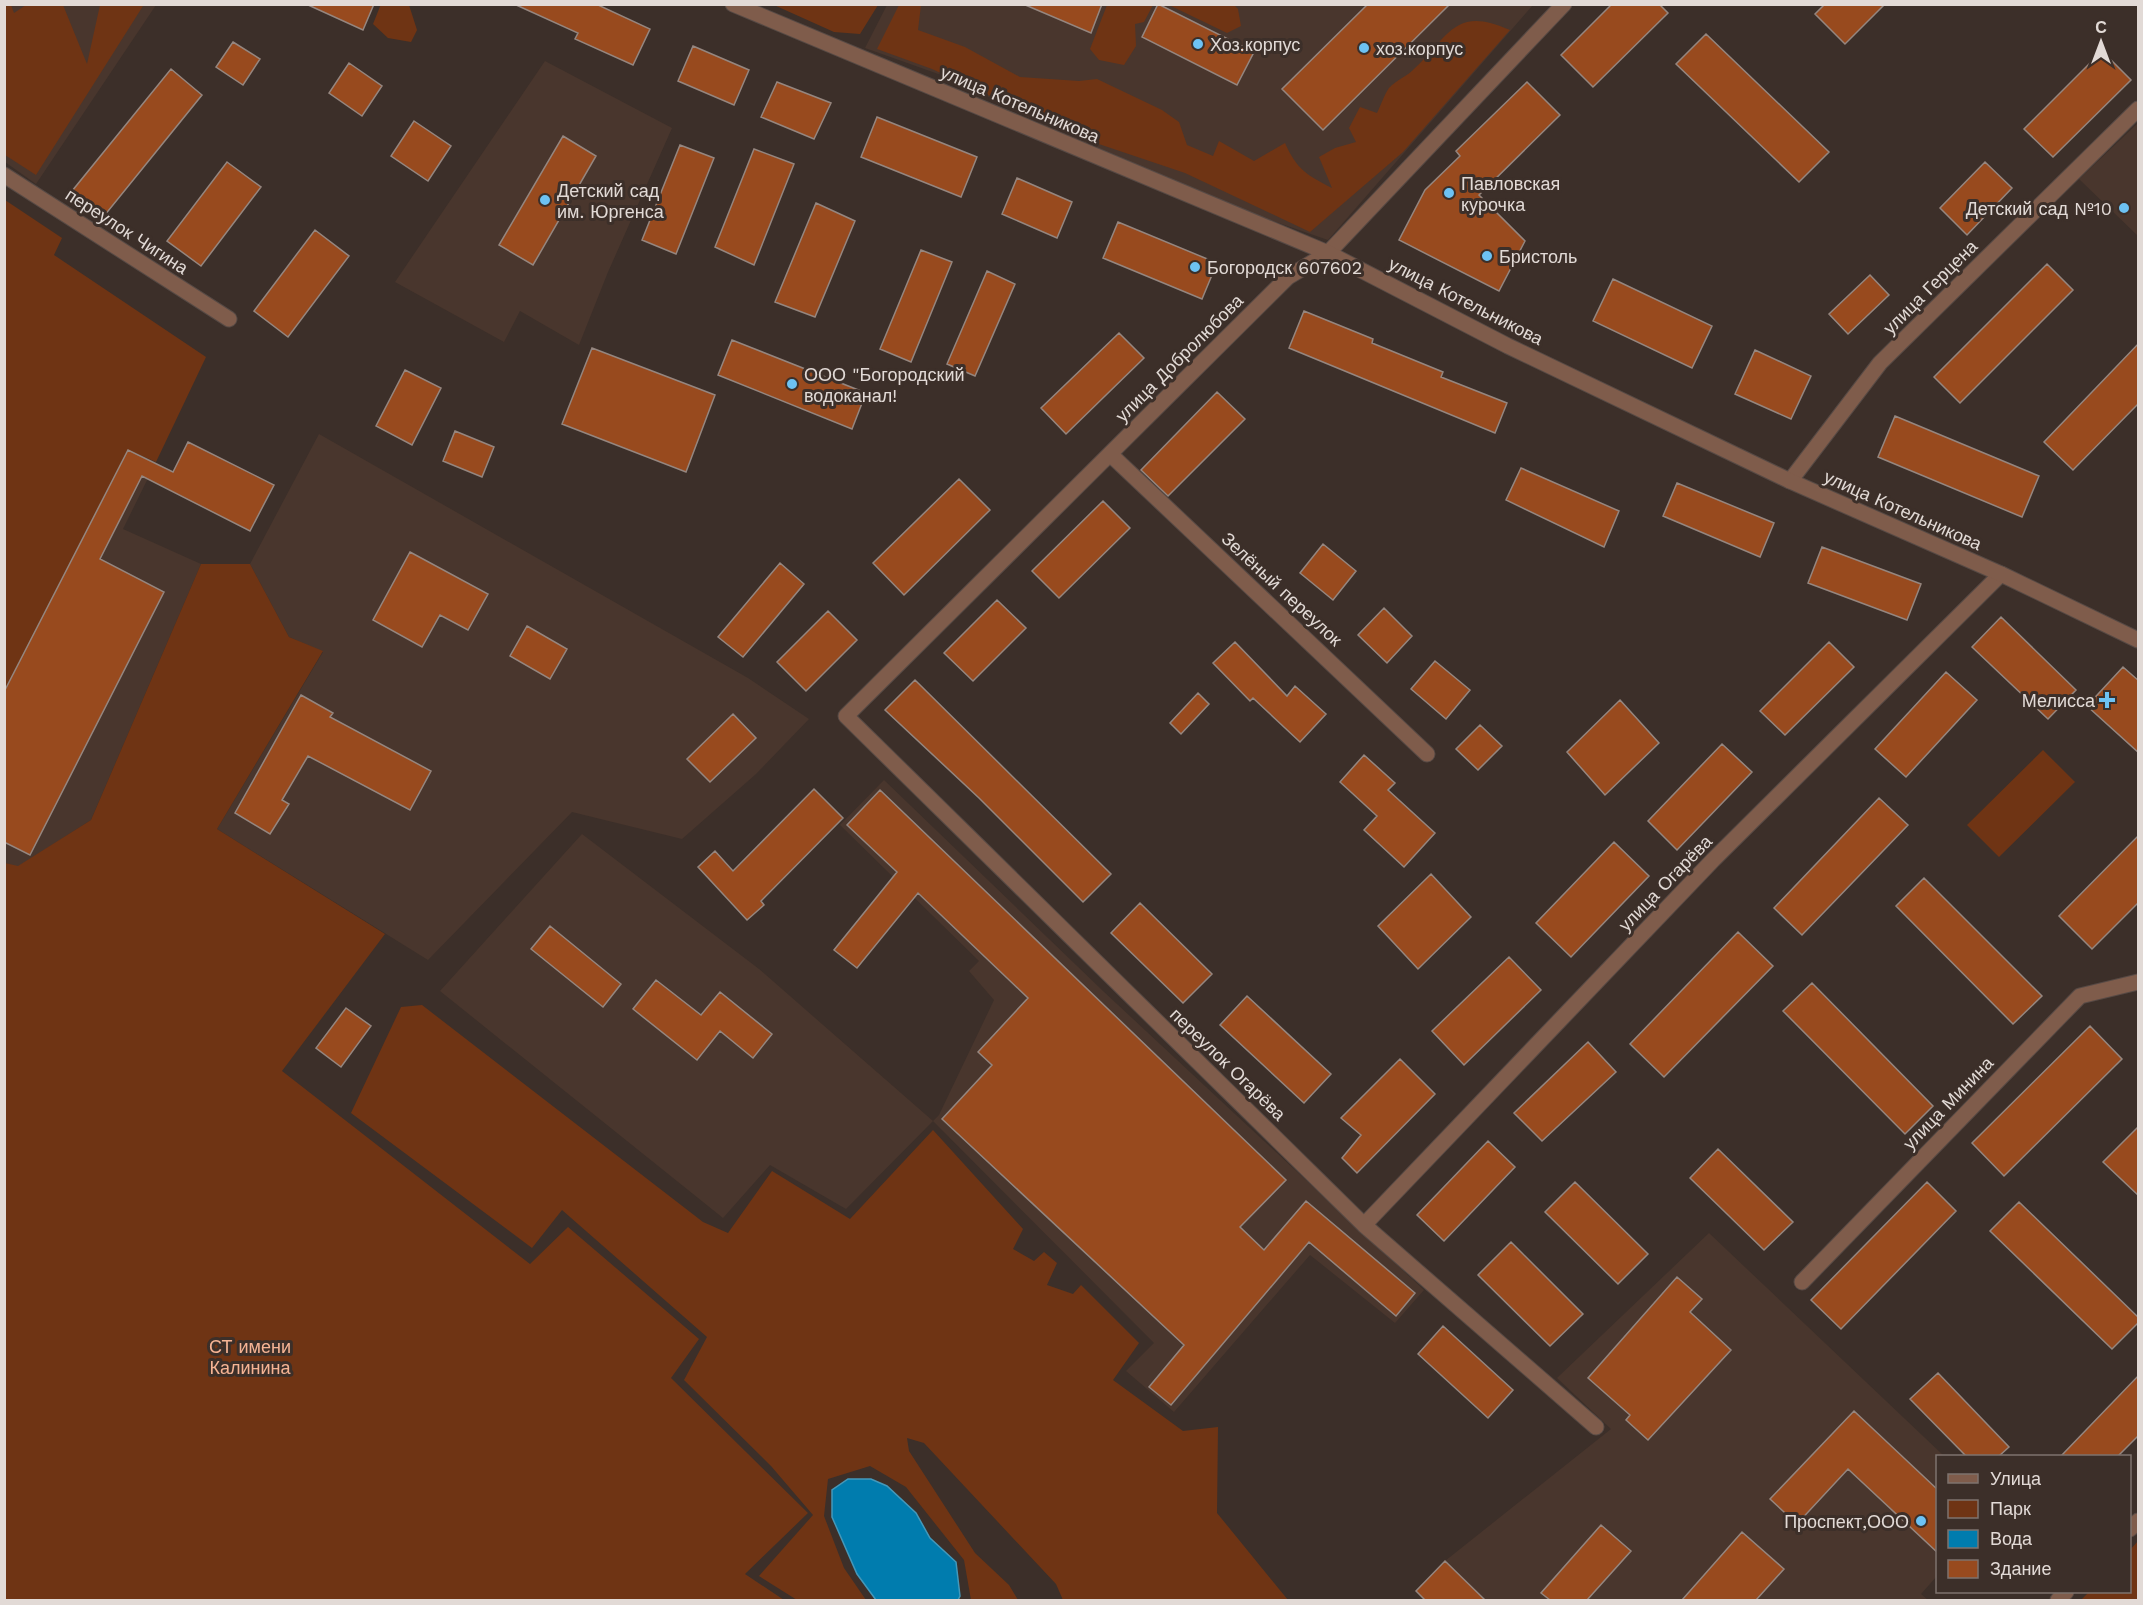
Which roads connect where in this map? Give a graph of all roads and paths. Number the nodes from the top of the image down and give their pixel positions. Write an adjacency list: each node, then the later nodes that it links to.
1 (733, 4): 5 (street, улица Котельникова)
2 (1564, 4): 5 (street, улица Добролюбова)
3 (2139, 109): 8 (street, улица Герцена)
4 (4, 175): 6 (street, переулок Чигина)
5 (1328, 253): 7 (street, улица Добролюбова); 8 (street, улица Котельникова)
6 (229, 320)
7 (1110, 454): 11 (street, улица Добролюбова); 12 (street, Зелёный переулок)
8 (1790, 481): 9 (street, улица Котельникова)
9 (2001, 574): 10 (street, улица Котельникова); 14 (street, улица Огарёва)
10 (2139, 640)
11 (846, 716): 14 (street, переулок Огарёва)
12 (1426, 754)
13 (2139, 982): 15 (street, улица Минина)
14 (1364, 1225): 16 (street, переулок Огарёва)
15 (1802, 1282)
16 (1596, 1427)

